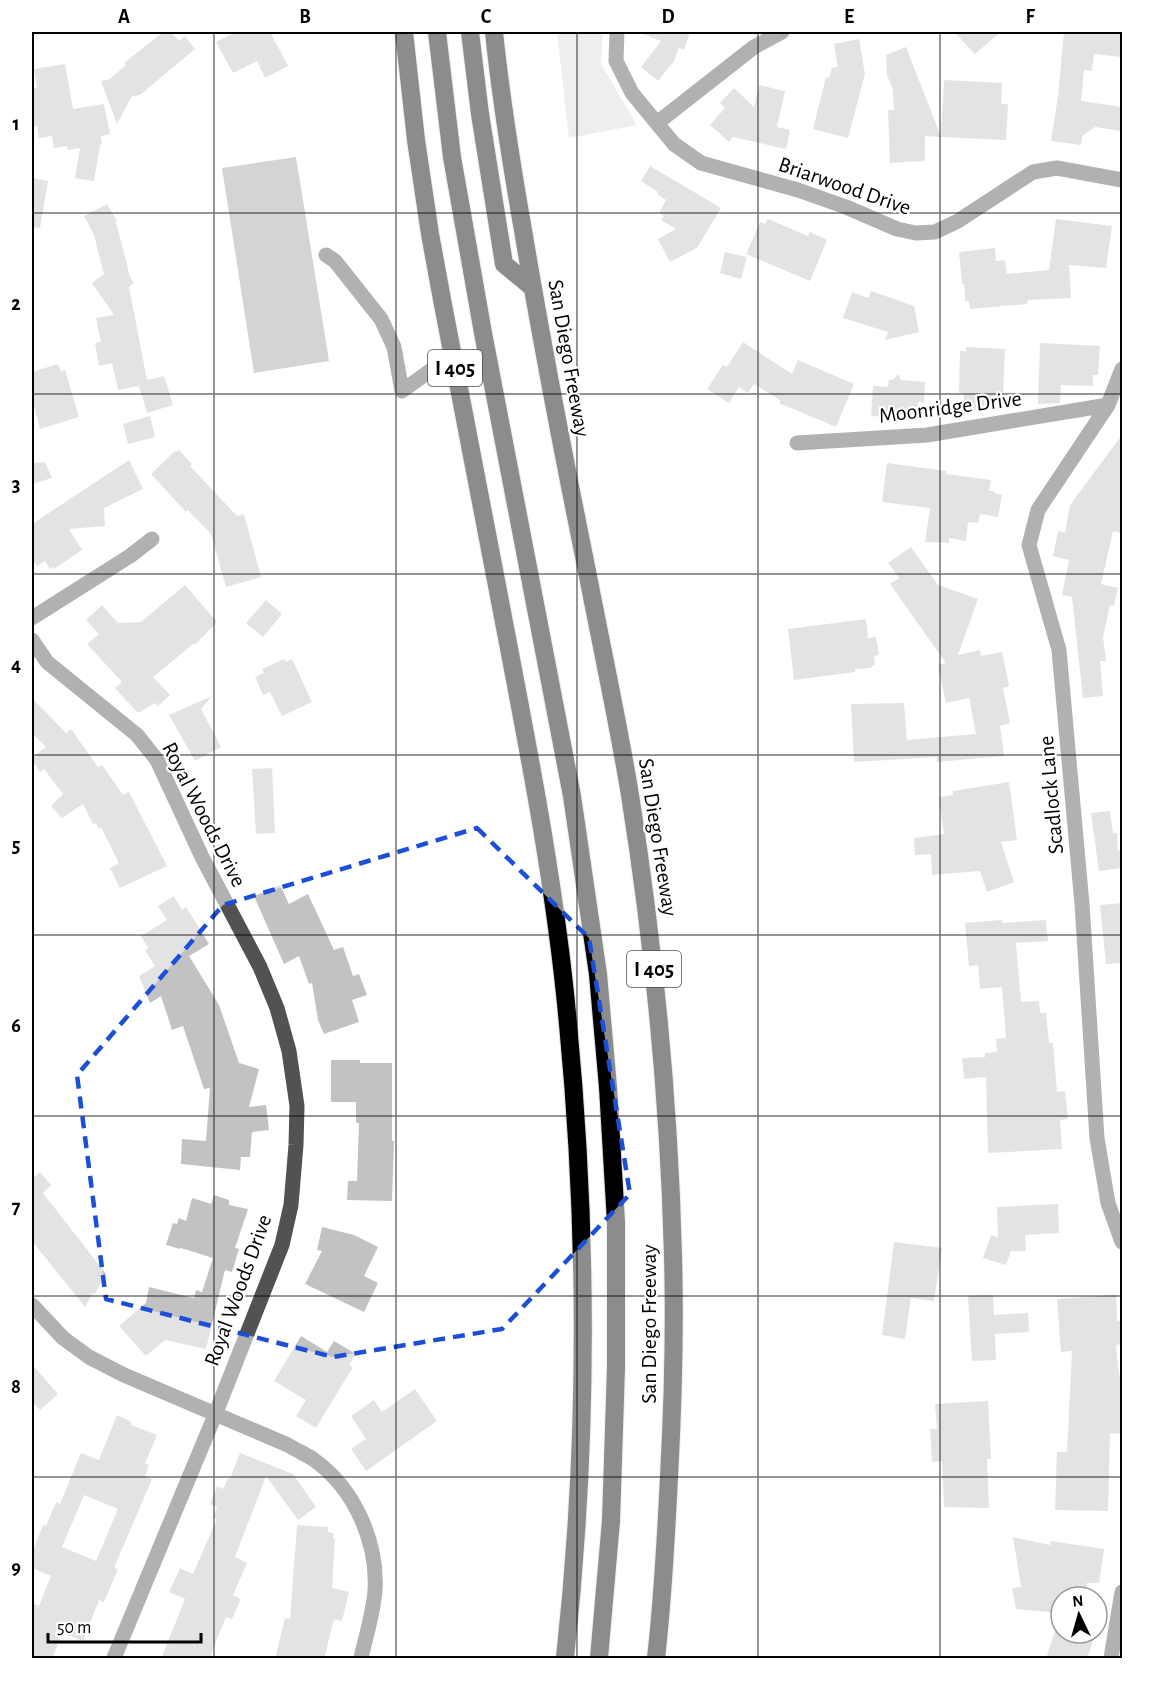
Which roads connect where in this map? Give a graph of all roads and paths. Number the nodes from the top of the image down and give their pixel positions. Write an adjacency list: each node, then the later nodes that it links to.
1 (404, 32): 11 (highway, I 405)
2 (437, 32): 25 (highway)
3 (470, 32): 10 (highway)
4 (494, 32): 10 (highway, San Diego Freeway / I 405)
5 (617, 32): 7 (street, Briarwood Drive)
6 (782, 32): 7 (street)
7 (657, 123): 8 (street, Briarwood Drive)
8 (1122, 180)
9 (326, 255): 11 (street)
10 (533, 288): 26 (highway, San Diego Freeway / I 405)
11 (452, 355): 24 (highway, I 405)
12 (1122, 369): 13 (street, Scadlock Lane)
13 (1108, 405): 14 (street, Moonridge Drive); 18 (street, Scadlock Lane)
14 (797, 443)
15 (152, 538): 16 (street)
16 (32, 618)
17 (32, 640): 20 (street, Royal Woods Drive)
18 (1122, 1242)
19 (32, 1305): 20 (street)
20 (215, 1415): 22 (street, Royal Woods Drive); 23 (street)
21 (1122, 1592): 27 (street)
22 (114, 1659)
23 (361, 1659)
24 (565, 1659)
25 (599, 1659)
26 (656, 1659)
27 (1111, 1659)

